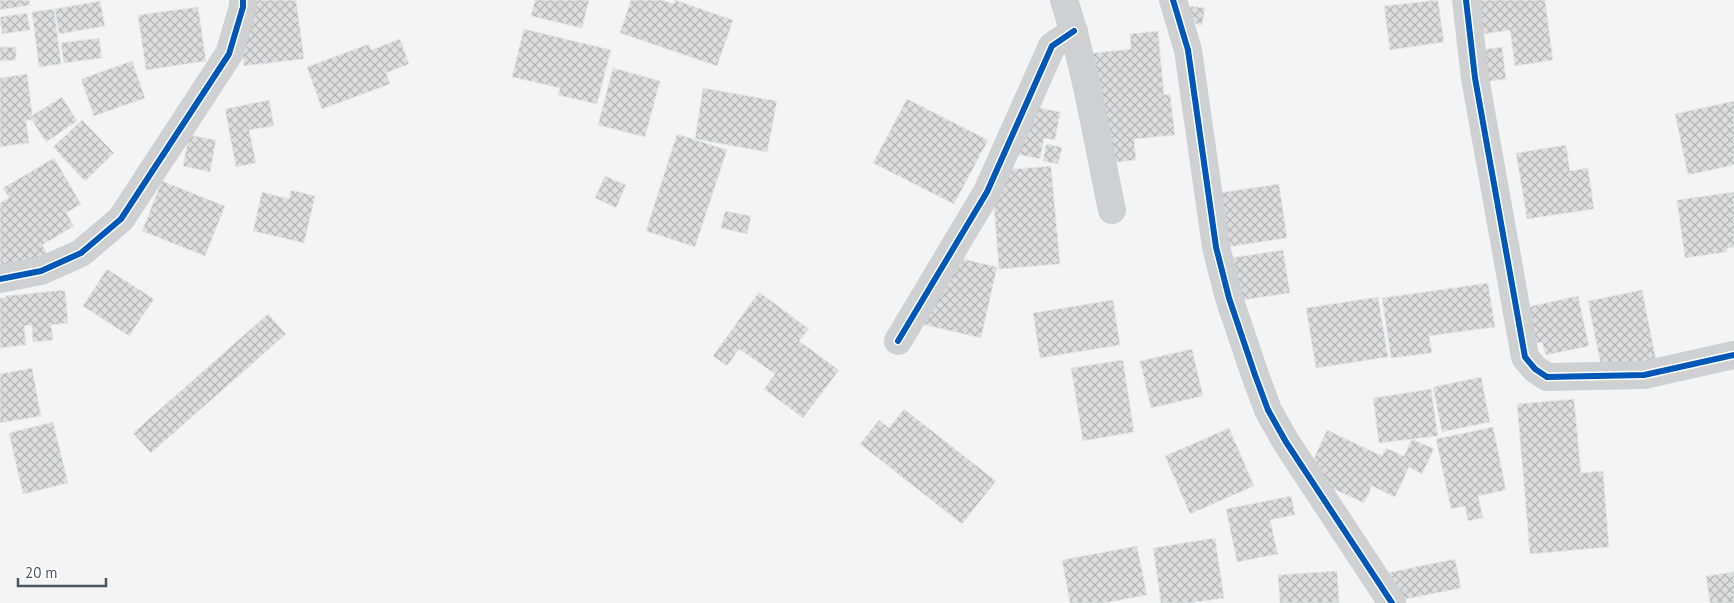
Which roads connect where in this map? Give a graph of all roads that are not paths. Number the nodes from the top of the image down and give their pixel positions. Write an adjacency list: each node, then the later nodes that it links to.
1 (243, 0): 7 (street)
2 (1064, 0): 5 (street)
3 (1173, 0): 10 (street)
4 (1466, 0): 9 (street)
5 (1074, 31): 6 (street); 8 (street)
6 (1112, 210)
7 (0, 279)
8 (898, 341)
9 (1734, 355)
10 (1392, 603)

